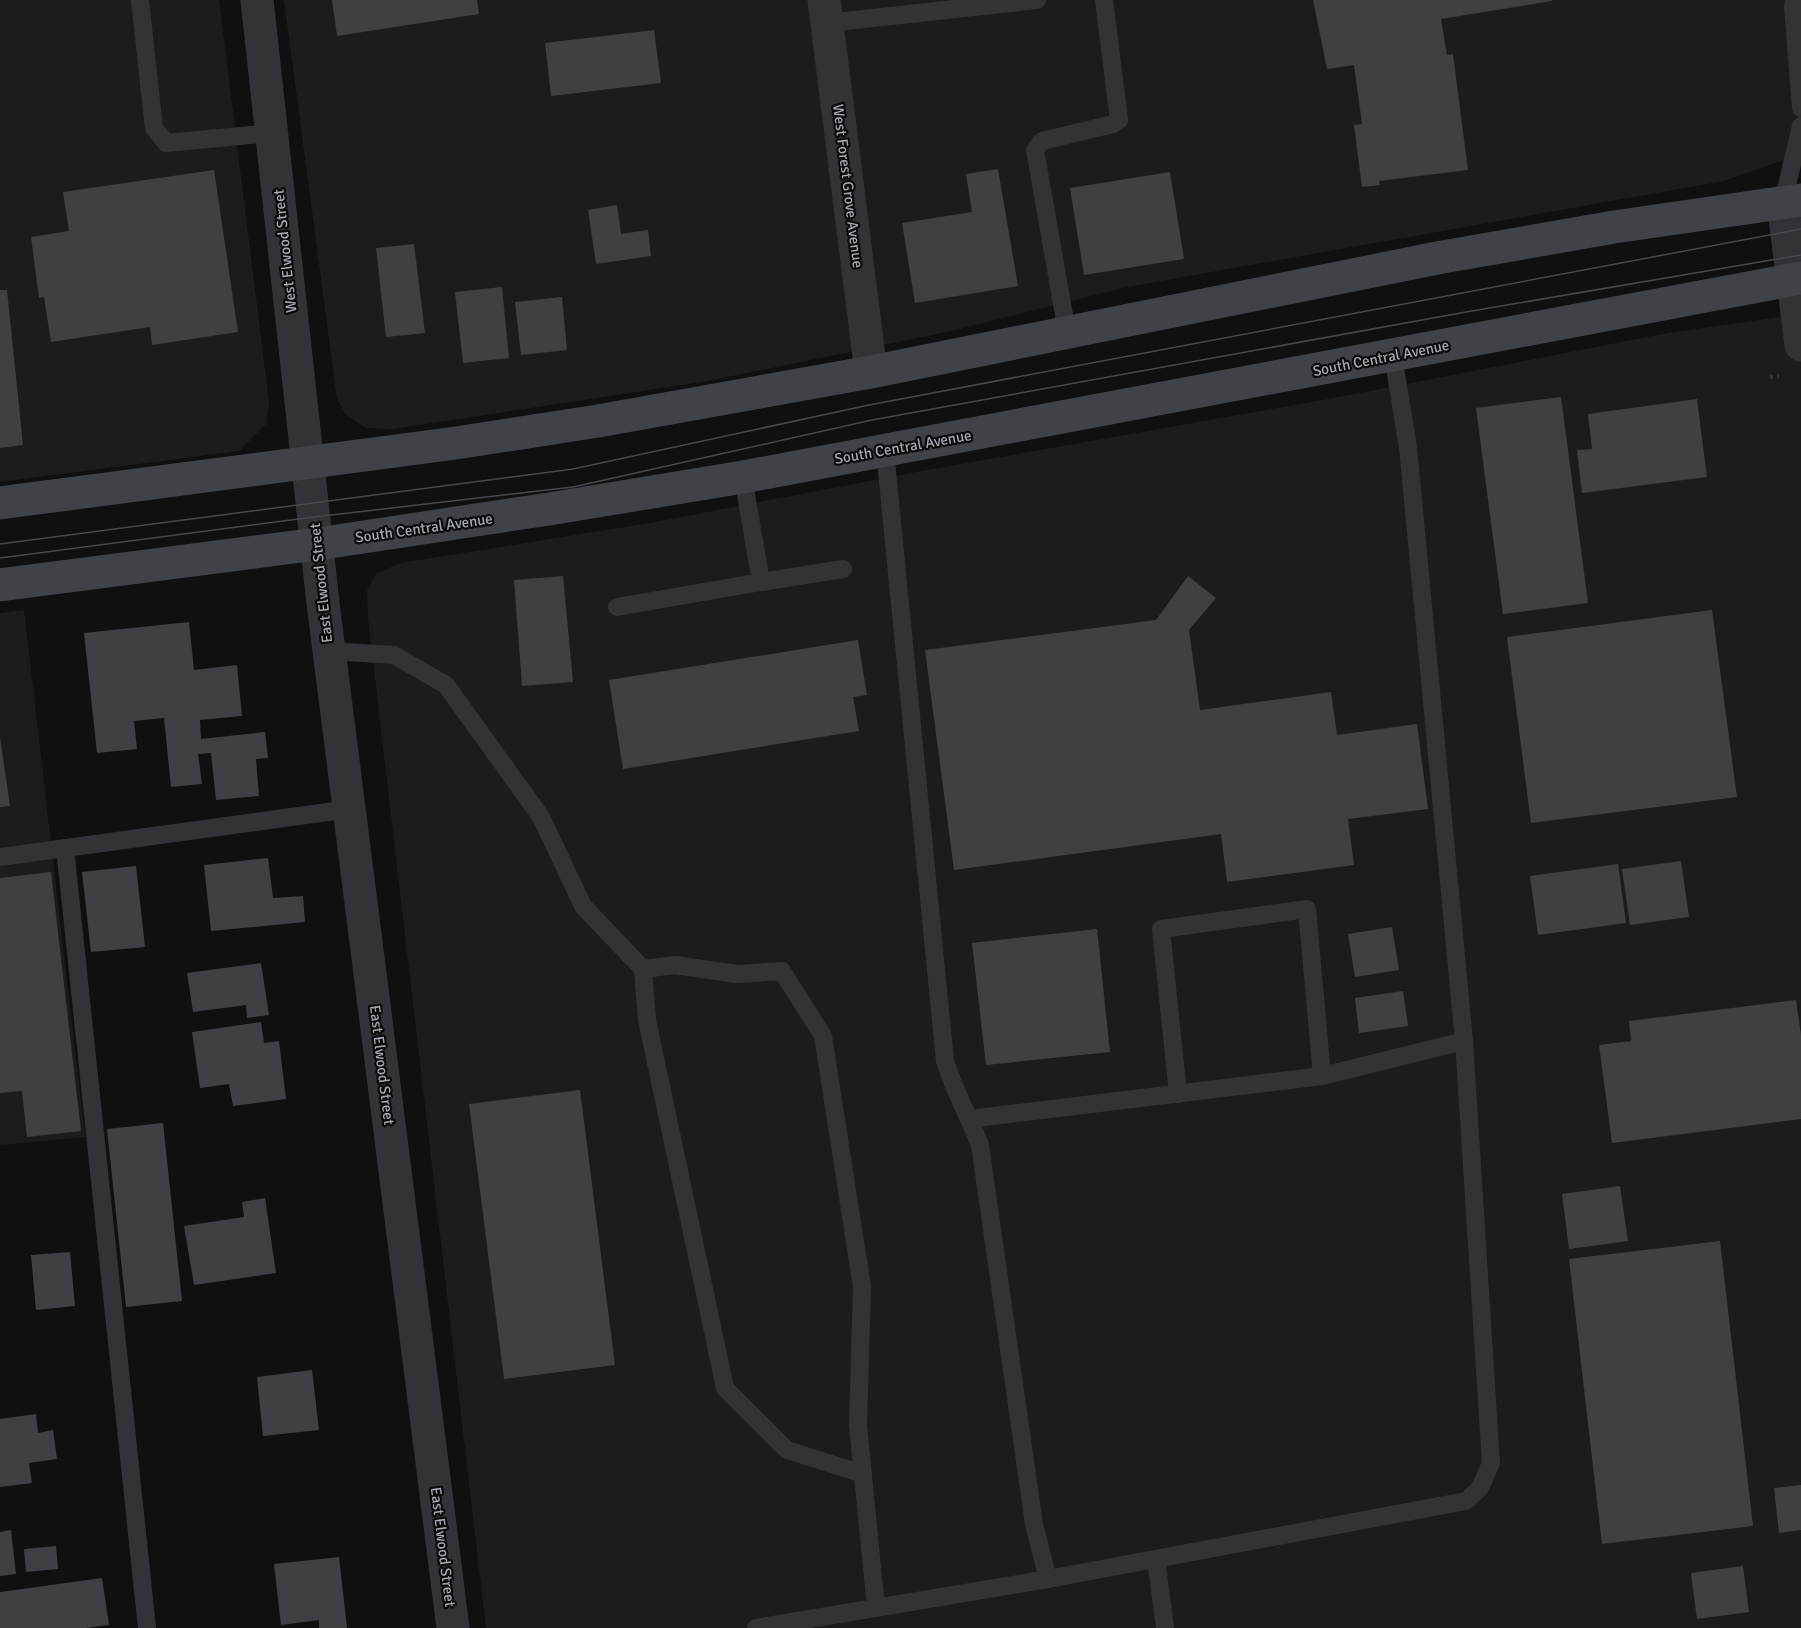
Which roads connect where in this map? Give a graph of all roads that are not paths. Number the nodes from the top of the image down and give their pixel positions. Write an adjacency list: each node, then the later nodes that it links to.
1 (140, 0): 9 (lane)
2 (257, 0): 9 (street, West Elwood Street)
3 (1037, 0): 6 (lane)
4 (1104, 0): 12 (lane)
5 (1793, 2): 7 (lane)
6 (826, 11): 15 (street, West Forest Grove Avenue)
7 (1801, 108)
8 (1801, 126): 10 (lane)
9 (272, 133): 17 (street, West Elwood Street)
10 (1792, 201): 11 (street); 12 (main road)
11 (1797, 279): 13 (street); 14 (main road, South Central Avenue)
12 (1067, 332): 15 (main road)
13 (1801, 345)
14 (1393, 356): 16 (main road, South Central Avenue); 31 (lane)
15 (871, 372): 17 (main road)
16 (885, 451): 18 (main road, South Central Avenue); 34 (lane)
17 (307, 462): 19 (street, West Elwood Street); 20 (main road)
18 (743, 477): 21 (main road, South Central Avenue); 23 (lane)
19 (312, 502): 21 (street, East Elwood Street)
20 (0, 503)
21 (317, 544): 24 (main road, South Central Avenue); 26 (street, East Elwood Street)
22 (843, 569): 23 (lane)
23 (761, 582): 25 (lane)
24 (0, 585)
25 (617, 607)
26 (328, 651): 27 (street, East Elwood Street); 30 (lane)
27 (350, 809): 28 (lane); 40 (street, East Elwood Street)
28 (65, 848): 29 (lane); 39 (lane)
29 (0, 857)
30 (643, 969): 35 (lane); 35 (lane)
31 (1464, 1041): 32 (lane); 36 (lane)
32 (1322, 1076): 33 (lane); 33 (lane)
33 (1178, 1094): 34 (lane)
34 (969, 1119): 37 (lane)
35 (863, 1474): 38 (lane)
36 (1156, 1559): 37 (lane); 42 (lane)
37 (1048, 1579): 38 (lane)
38 (876, 1608): 41 (lane)
39 (147, 1628)
40 (453, 1628)
41 (756, 1628)
42 (1165, 1628)

